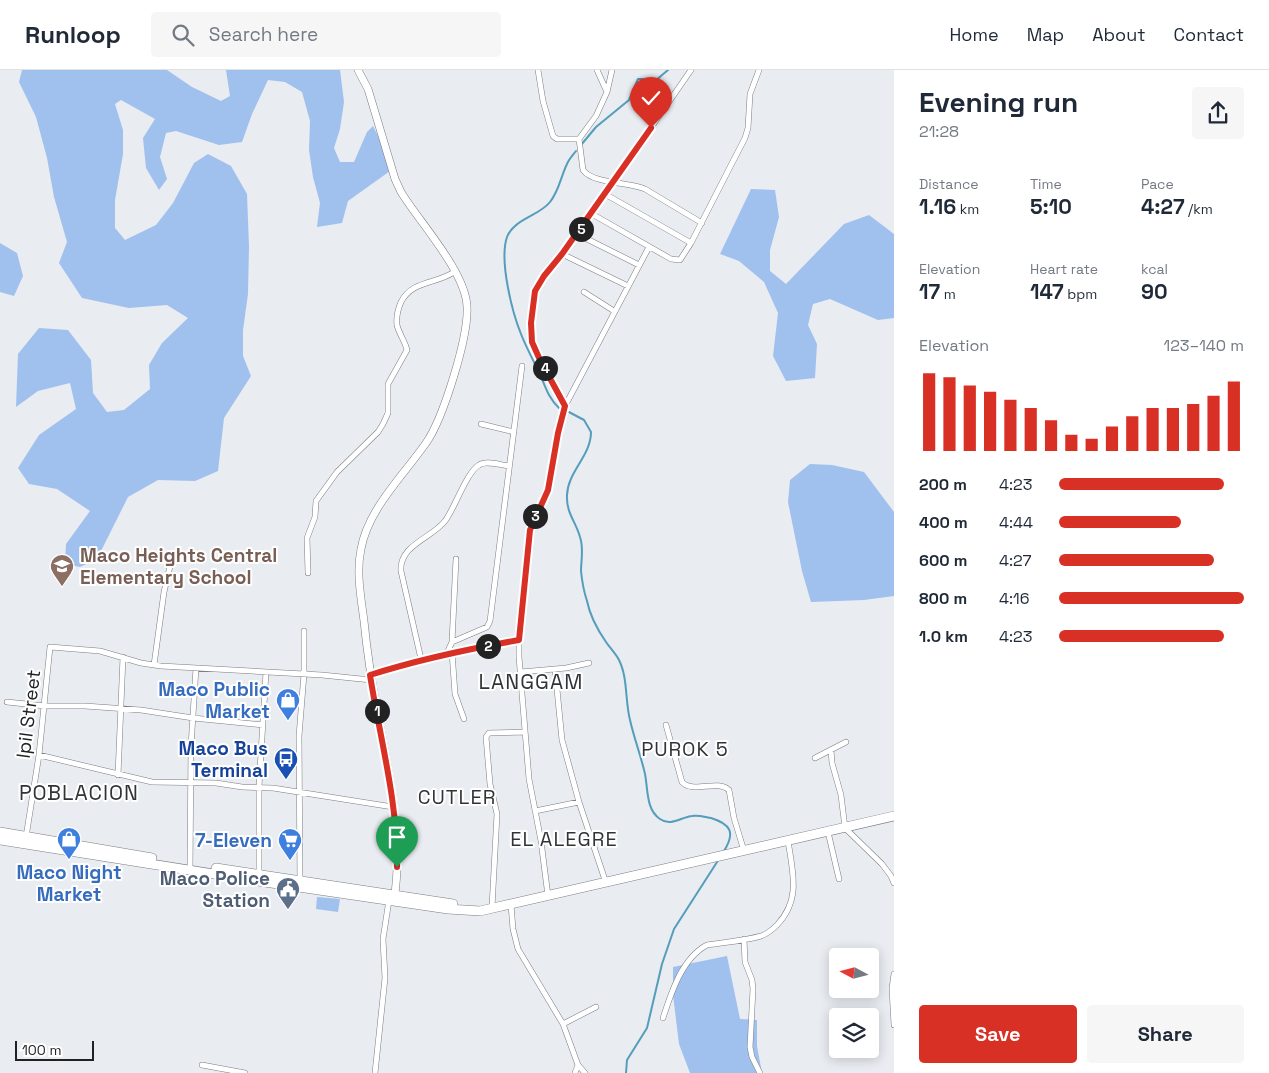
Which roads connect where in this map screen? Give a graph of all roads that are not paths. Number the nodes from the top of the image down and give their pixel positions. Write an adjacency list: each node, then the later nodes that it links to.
1 (358, 70): 18 (street)
2 (538, 70): 8 (street)
3 (597, 70): 7 (street)
4 (612, 70): 7 (street)
5 (691, 70): 9 (street)
6 (759, 70): 12 (street)
7 (607, 92): 8 (street)
8 (578, 139): 9 (street)
9 (614, 182): 10 (street); 12 (street)
10 (605, 194): 11 (street); 14 (street)
11 (592, 214): 13 (street); 15 (street)
12 (702, 222): 14 (street)
13 (577, 234): 16 (street); 17 (street)
14 (691, 244): 15 (street)
15 (649, 246): 17 (street)
16 (562, 254): 19 (street); 23 (street)
17 (640, 264): 19 (street)
18 (454, 272): 29 (street); 43 (street)
19 (628, 286): 21 (street)
20 (584, 292): 21 (street)
21 (614, 311): 23 (street)
22 (522, 366): 25 (street)
23 (565, 406): 31 (street)
24 (481, 424): 25 (street)
25 (514, 432): 26 (street)
26 (509, 466): 32 (street); 35 (street)
27 (456, 559): 32 (street)
28 (171, 562): 37 (street)
29 (308, 573)
30 (304, 632): 42 (street)
31 (519, 640): 33 (street); 41 (street)
32 (452, 642): 33 (street)
33 (450, 653): 35 (street); 48 (street)
34 (123, 657): 37 (street); 45 (street, Ipil Street); 46 (street)
35 (421, 659): 43 (street)
36 (589, 664): 39 (street)
37 (154, 665): 38 (street)
38 (196, 668): 40 (street); 47 (street)
39 (555, 670): 41 (street); 60 (street)
40 (266, 672): 42 (street); 49 (street)
41 (520, 672): 51 (street)
42 (304, 674): 43 (street); 59 (street)
43 (371, 678): 61 (street)
44 (7, 702): 45 (street)
45 (45, 706): 46 (street); 54 (street, Ipil Street)
46 (120, 709): 47 (street); 56 (street)
47 (193, 718): 49 (street); 57 (street)
48 (464, 720)
49 (262, 724): 58 (street)
50 (666, 725): 70 (street)
51 (525, 732): 62 (street); 80 (street)
52 (846, 742): 53 (street)
53 (830, 750): 55 (street); 64 (street)
54 (39, 755): 56 (street); 68 (street, Ipil Street)
55 (815, 758)
56 (118, 775): 57 (street)
57 (192, 783): 58 (street); 71 (street)
58 (258, 786): 59 (street); 72 (street)
59 (298, 790): 61 (street); 76 (street)
60 (578, 802): 62 (street); 74 (street)
61 (393, 806): 77 (street)
62 (535, 811): 78 (street)
63 (894, 816): 64 (highway)
64 (845, 828): 66 (highway); 75 (street)
65 (0, 832): 68 (highway)
66 (828, 832): 69 (highway); 73 (street)
67 (0, 840): 68 (highway)
68 (25, 840): 71 (highway)
69 (788, 841): 70 (highway); 81 (street)
70 (744, 852): 74 (highway)
71 (190, 867): 72 (highway)
72 (259, 878): 76 (highway)
73 (839, 879)
74 (607, 883): 78 (highway)
75 (894, 883)
76 (299, 884): 77 (highway)
77 (392, 897): 80 (highway); 90 (street)
78 (548, 897): 79 (highway)
79 (511, 906): 80 (highway); 85 (street)
80 (495, 907)
81 (744, 939): 84 (street); 93 (street)
82 (894, 974): 86 (street)
83 (596, 1007): 85 (street)
84 (663, 1018)
85 (563, 1024): 88 (street)
86 (894, 1025)
87 (202, 1065): 89 (street)
88 (578, 1065): 91 (street); 92 (street)
89 (245, 1073)
90 (375, 1073)
91 (575, 1073)
92 (584, 1073)
93 (760, 1073)

